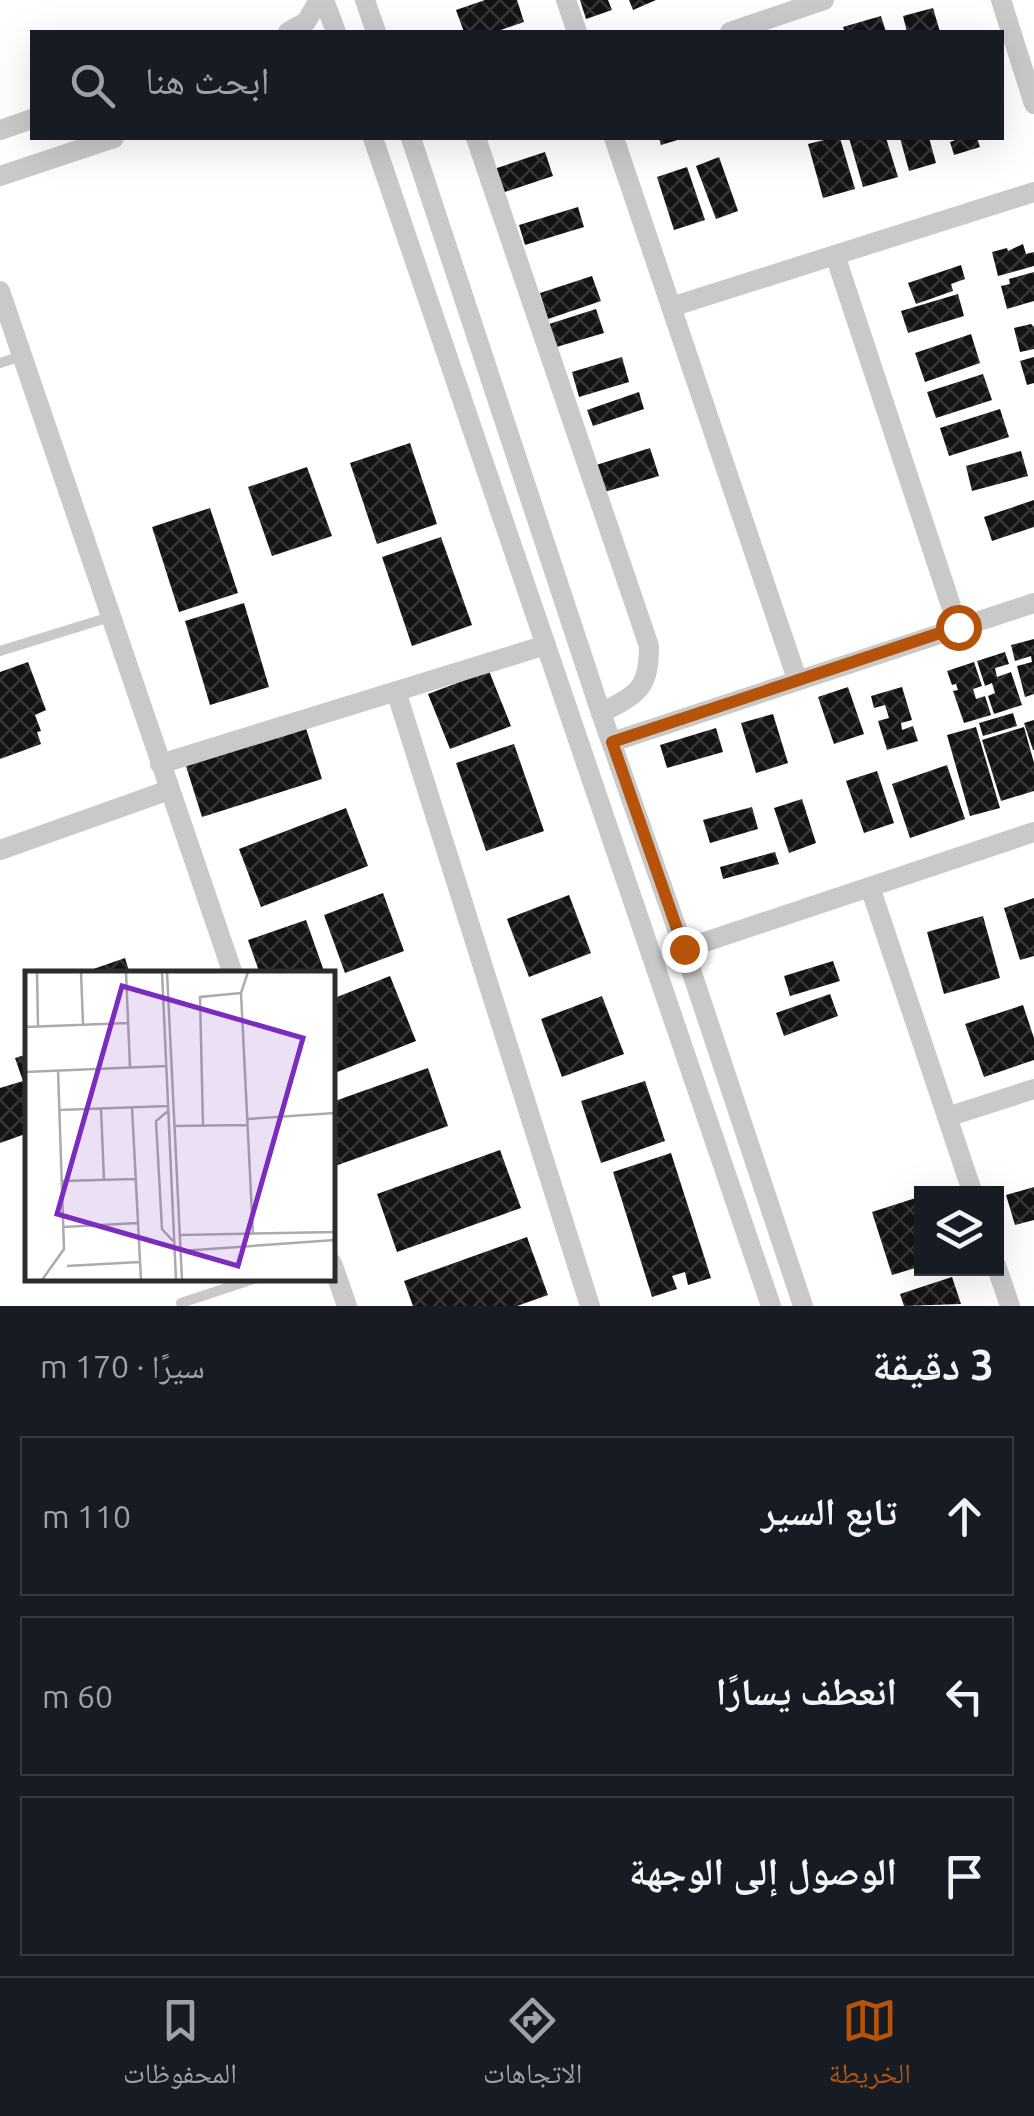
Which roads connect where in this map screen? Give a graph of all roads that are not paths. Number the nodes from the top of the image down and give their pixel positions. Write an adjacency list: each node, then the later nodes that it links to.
1 (322, 0): 6 (street); 7 (street)
2 (364, 0): 8 (street)
3 (566, 0): 9 (street)
4 (824, 0): 10 (street)
5 (1001, 0): 11 (street)
6 (292, 30)
7 (335, 30)
8 (375, 30)
9 (576, 30)
10 (736, 30)
11 (1034, 104)
12 (30, 120): 13 (street)
13 (0, 130)
14 (108, 140): 19 (street)
15 (374, 140): 27 (street)
16 (412, 140): 26 (street)
17 (477, 140): 35 (street)
18 (615, 140): 23 (street)
19 (0, 176)
20 (1034, 192): 21 (street)
21 (835, 255): 23 (street); 30 (street)
22 (0, 291): 24 (street)
23 (671, 307): 33 (street)
24 (22, 356): 25 (lane); 29 (street)
25 (0, 363)
26 (546, 544): 27 (street); 35 (street)
27 (516, 554): 31 (street)
28 (1034, 602): 30 (street)
29 (110, 617): 32 (lane); 37 (street)
30 (958, 627): 33 (street)
31 (546, 645): 34 (street); 53 (street)
32 (0, 651)
33 (798, 679): 36 (street)
34 (396, 692): 37 (street); 52 (street)
35 (602, 713): 36 (street)
36 (612, 742): 42 (street)
37 (160, 764): 38 (street)
38 (169, 790): 40 (street); 43 (street)
39 (1034, 832): 41 (street)
40 (0, 850)
41 (870, 887): 42 (street); 45 (street)
42 (684, 949): 54 (street)
43 (231, 971)
44 (1034, 1089): 45 (street)
45 (947, 1118): 46 (street)
46 (970, 1186)
47 (335, 1272): 51 (street)
48 (1000, 1276): 55 (street)
49 (248, 1281): 50 (lane)
50 (182, 1302)
51 (347, 1306)
52 (590, 1306)
53 (771, 1306)
54 (803, 1306)
55 (1010, 1306)

